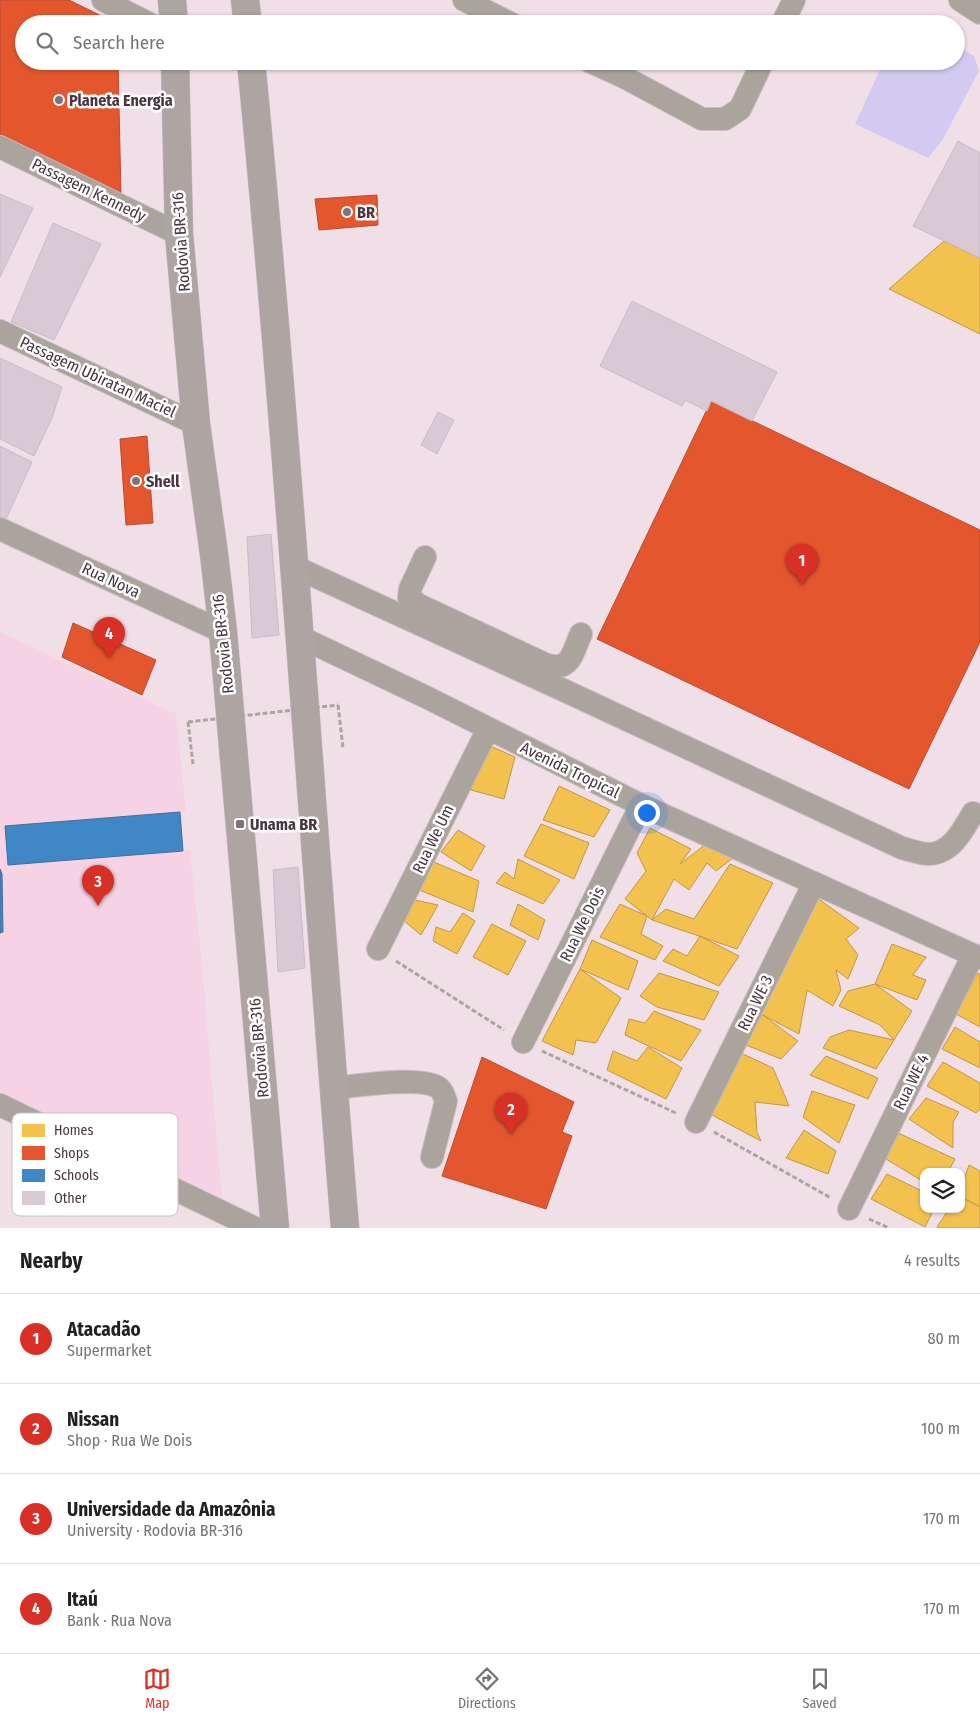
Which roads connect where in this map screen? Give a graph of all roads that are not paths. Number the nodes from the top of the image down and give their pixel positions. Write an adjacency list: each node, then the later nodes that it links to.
1 (103, 0): 8 (street)
2 (172, 0): 9 (highway)
3 (245, 0): 10 (highway)
4 (466, 0): 11 (street)
5 (794, 0): 12 (street)
6 (960, 0): 7 (street)
7 (980, 13)
8 (132, 15)
9 (173, 15)
10 (247, 15)
11 (495, 15)
12 (786, 15)
13 (175, 70): 18 (highway, Rodovia BR-316)
14 (252, 70): 23 (highway)
15 (609, 70): 16 (street)
16 (759, 70)
17 (0, 147): 18 (street, Passagem Kennedy)
18 (178, 234): 20 (highway, Rodovia BR-316)
19 (0, 331): 20 (street, Passagem Ubiratan Maciel)
20 (196, 424): 24 (highway, Rodovia BR-316)
21 (0, 528): 24 (street, Rua Nova)
22 (426, 557): 25 (street)
23 (295, 567): 26 (highway); 29 (street)
24 (222, 632): 42 (highway, Rodovia BR-316)
25 (582, 634)
26 (300, 637): 27 (street, Avenida Tropical); 34 (highway)
27 (488, 729): 28 (street, Avenida Tropical); 31 (street, Rua We Um)
28 (641, 805): 30 (street, Avenida Tropical); 33 (street, Rua We Dois)
29 (973, 813)
30 (814, 883): 32 (street, Avenida Tropical); 37 (street, Rua WE 3)
31 (378, 949)
32 (976, 956): 40 (street, Rua WE 4)
33 (523, 1042)
34 (334, 1088): 38 (street); 43 (highway)
35 (0, 1104): 36 (street)
36 (19, 1113)
37 (696, 1122)
38 (432, 1156)
39 (178, 1191): 41 (street)
40 (849, 1209)
41 (255, 1228)
42 (275, 1228)
43 (345, 1228)

